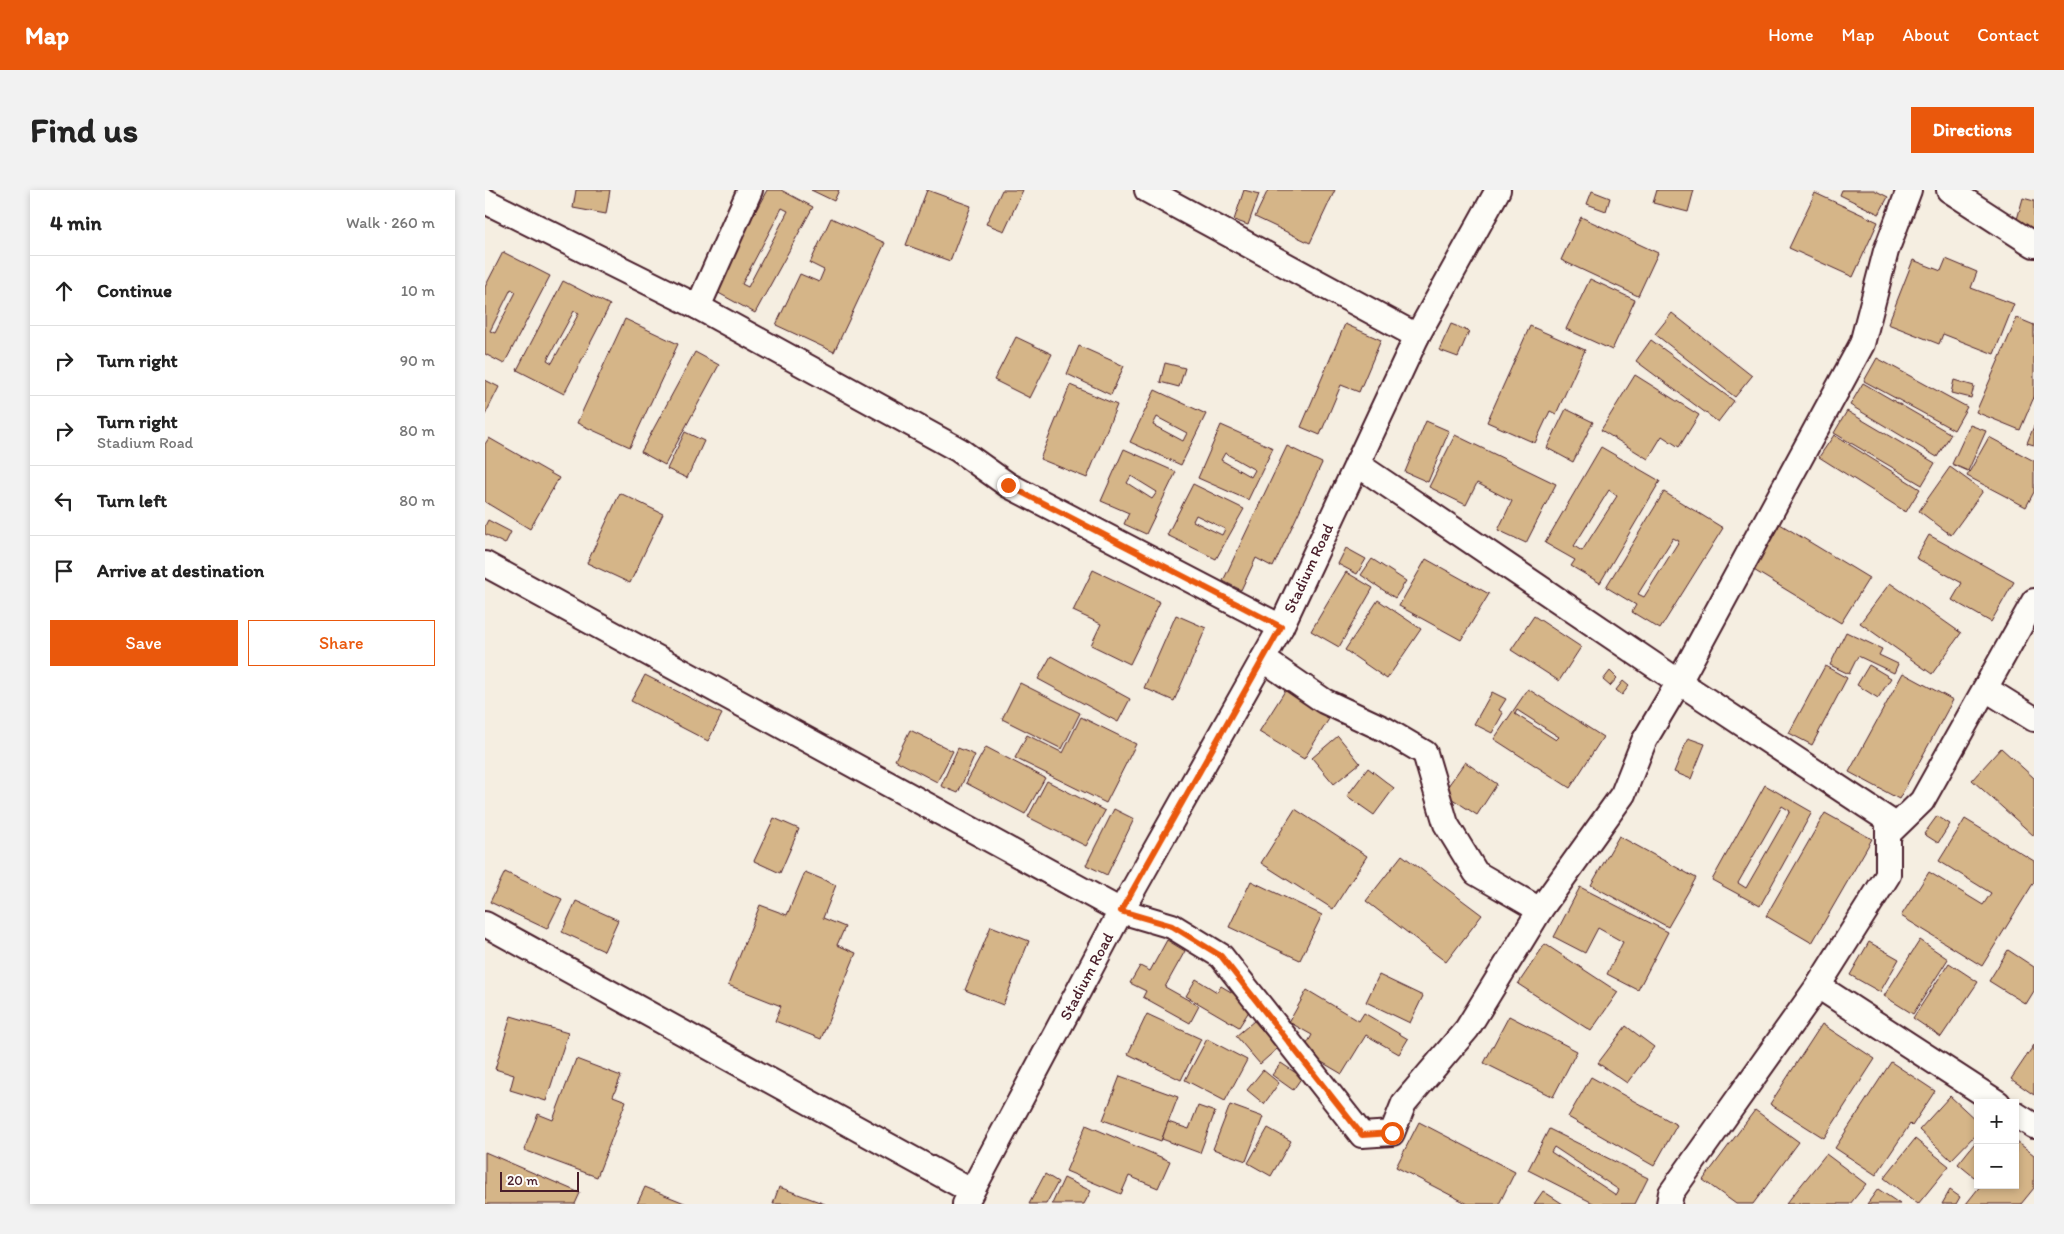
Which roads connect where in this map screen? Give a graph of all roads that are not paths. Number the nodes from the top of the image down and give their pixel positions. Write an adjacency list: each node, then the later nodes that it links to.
1 (750, 190): 8 (street)
2 (1147, 190): 9 (street)
3 (1498, 190): 9 (street, Stadium Road)
4 (1909, 190): 15 (street)
5 (1949, 190): 7 (street)
6 (485, 201): 8 (street)
7 (2034, 245)
8 (698, 307): 13 (street)
9 (1417, 336): 10 (street, Stadium Road)
10 (1357, 464): 13 (street, Stadium Road); 15 (street)
11 (485, 564): 20 (street)
12 (2034, 602): 16 (street)
13 (1281, 627): 14 (street, Stadium Road)
14 (1263, 659): 19 (street); 20 (street, Stadium Road)
15 (1679, 682): 18 (street); 19 (street)
16 (1986, 689): 17 (street); 18 (street)
17 (2034, 719)
18 (1887, 834): 22 (street)
19 (1540, 910): 20 (street)
20 (1121, 911): 26 (street, Stadium Road)
21 (485, 924): 26 (street)
22 (1818, 986): 23 (street); 27 (street)
23 (1992, 1099)
24 (2019, 1117): 25 (street)
25 (2034, 1126)
26 (968, 1198)
27 (1676, 1200)

